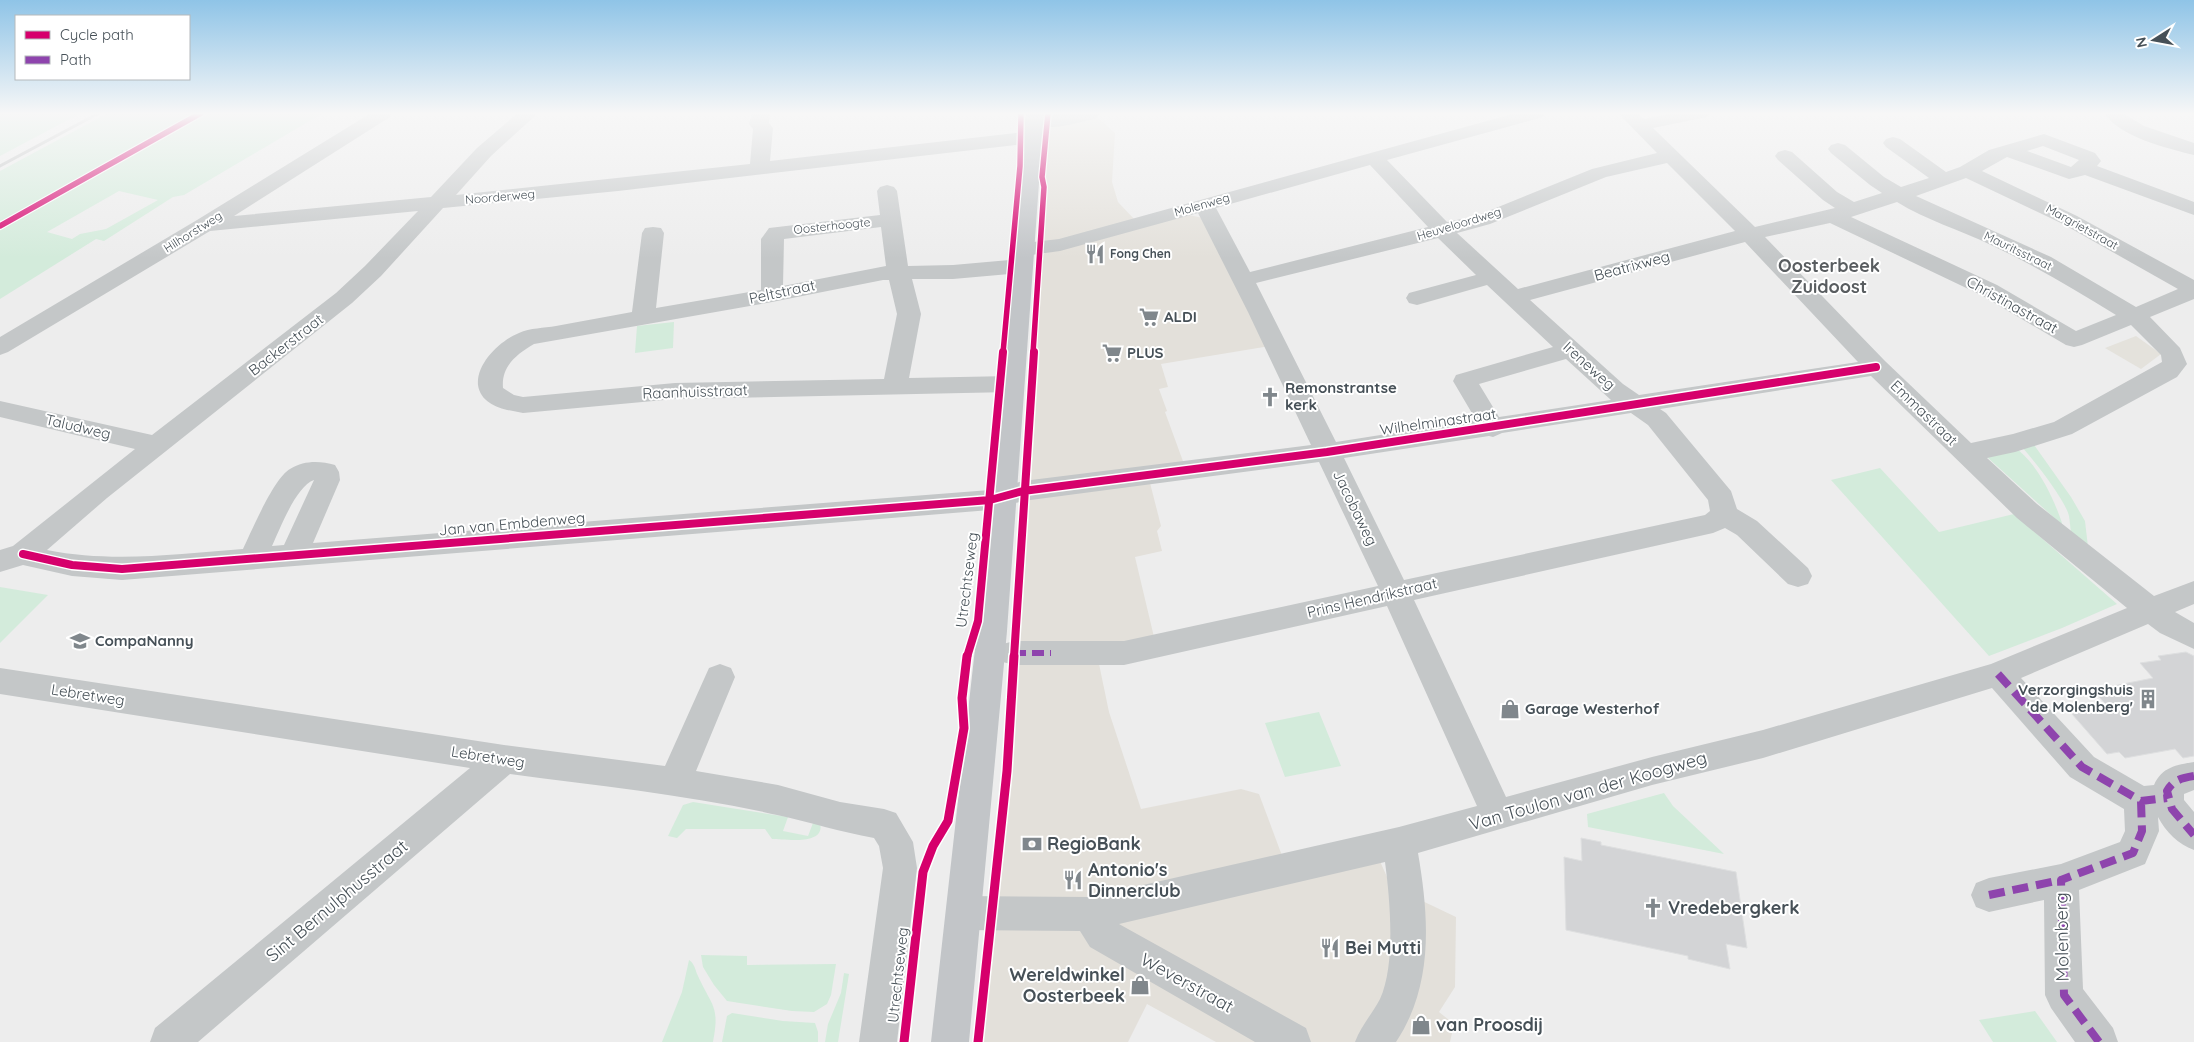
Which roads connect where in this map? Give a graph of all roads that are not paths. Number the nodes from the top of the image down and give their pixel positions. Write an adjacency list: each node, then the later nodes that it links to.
1 (305, 162): 25 (street, Hilhorstweg)
2 (475, 162): 20 (street, Backerstraat)
3 (761, 162): 15 (street)
4 (800, 162): 15 (street, Noorderweg)
5 (1031, 162): 29 (main road, Utrechtseweg)
6 (1357, 162): 21 (street, Molenweg)
7 (1377, 162): 26 (street, Ireneweg)
8 (1647, 162): 26 (street, Heuveloordweg)
9 (1677, 162): 28 (street, Emmastraat)
10 (1791, 162): 23 (street)
11 (1853, 162): 19 (street)
12 (1919, 162): 17 (street)
13 (1983, 162): 16 (street)
14 (2090, 162): 22 (street)
15 (760, 168): 20 (street, Noorderweg)
16 (1967, 171): 17 (street); 33 (street, Margrietstraat)
17 (1944, 180): 19 (street)
18 (887, 191): 24 (street)
19 (1898, 195): 23 (street); 37 (street, Mauritsstraat)
20 (438, 203): 25 (street, Noorderweg); 48 (street, Backerstraat)
21 (1204, 205): 29 (street, Molenweg); 32 (street, Jacobaweg)
22 (2194, 209)
23 (1842, 213): 28 (street); 37 (street, Christinastraat)
24 (891, 220): 30 (street); 34 (street, Oosterhoogte)
25 (205, 225): 39 (street, Hilhorstweg)
26 (1441, 231): 31 (street, Ireneweg); 32 (street, Heuveloordweg)
27 (652, 233): 38 (street)
28 (1750, 234): 35 (street, Beatrixweg); 41 (street, Emmastraat)
29 (1023, 258): 30 (street, Peltstraat); 42 (main road, Utrechtseweg)
30 (899, 272): 34 (street, Peltstraat); 43 (street)
31 (1492, 277): 35 (street, Ireneweg); 36 (street)
32 (1243, 280): 49 (street, Jacobaweg)
33 (2194, 290): 37 (street, Christinastraat)
34 (772, 295): 38 (street, Peltstraat)
35 (1515, 297): 40 (street, Ireneweg)
36 (1416, 298)
37 (2135, 316): 50 (street, Mauritsstraat)
38 (643, 317): 44 (street, Peltstraat)
39 (0, 346)
40 (1571, 350): 45 (street, Ireneweg); 47 (street)
41 (1876, 367): 45 (street, Wilhelminastraat); 50 (street, Emmastraat)
42 (1011, 384): 43 (street, Raanhuisstraat); 51 (main road, Utrechtseweg)
43 (896, 387): 44 (street, Raanhuisstraat)
44 (496, 396)
45 (1634, 404): 47 (street, Wilhelminastraat); 52 (street, Ireneweg)
46 (0, 409): 48 (street, Taludweg)
47 (1493, 428): 49 (street, Wilhelminastraat)
48 (157, 445): 54 (street, Backerstraat)
49 (1327, 452): 51 (street, Wilhelminastraat); 58 (street, Jacobaweg)
50 (1965, 453): 59 (street, Emmastraat)
51 (1003, 496): 53 (street, Jan van Embdenweg); 75 (main road, Utrechtseweg)
52 (1724, 514): 56 (street); 58 (street, Prins Hendrikstraat)
53 (294, 555): 55 (street, Jan van Embdenweg); 55 (street)
54 (11, 558): 55 (street, Jan van Embdenweg)
55 (252, 559)
56 (1798, 576)
57 (2194, 592): 59 (street, Van Toulon van der Koogweg)
58 (1396, 593): 61 (street, Prins Hendrikstraat); 69 (street, Jacobaweg)
59 (2152, 610): 60 (street, Emmastraat); 62 (street, Van Toulon van der Koogweg)
60 (2194, 637)
61 (1014, 653)
62 (1998, 674): 68 (street); 69 (street, Van Toulon van der Koogweg)
63 (720, 677): 67 (street)
64 (0, 682): 65 (street, Lebretweg)
65 (504, 760): 67 (street, Lebretweg); 77 (street, Sint Bernulphusstraat)
66 (2194, 776): 68 (street)
67 (675, 782): 74 (street, Lebretweg)
68 (2154, 800): 70 (street); 72 (street, Molenberg)
69 (1498, 816): 71 (street, Van Toulon van der Koogweg)
70 (2194, 835)
71 (1399, 843): 76 (street, Van Toulon van der Koogweg); 81 (street)
72 (2061, 880): 73 (street, Molenberg); 82 (street, Molenberg)
73 (1989, 895)
74 (895, 911): 78 (street, Utrechtseweg)
75 (964, 912): 76 (street, Van Toulon van der Koogweg); 79 (main road, Utrechtseweg)
76 (1090, 914): 80 (street, Weverstraat)
77 (170, 1042)
78 (878, 1042)
79 (950, 1042)
80 (1292, 1042)
81 (1374, 1042)
82 (2099, 1042)

